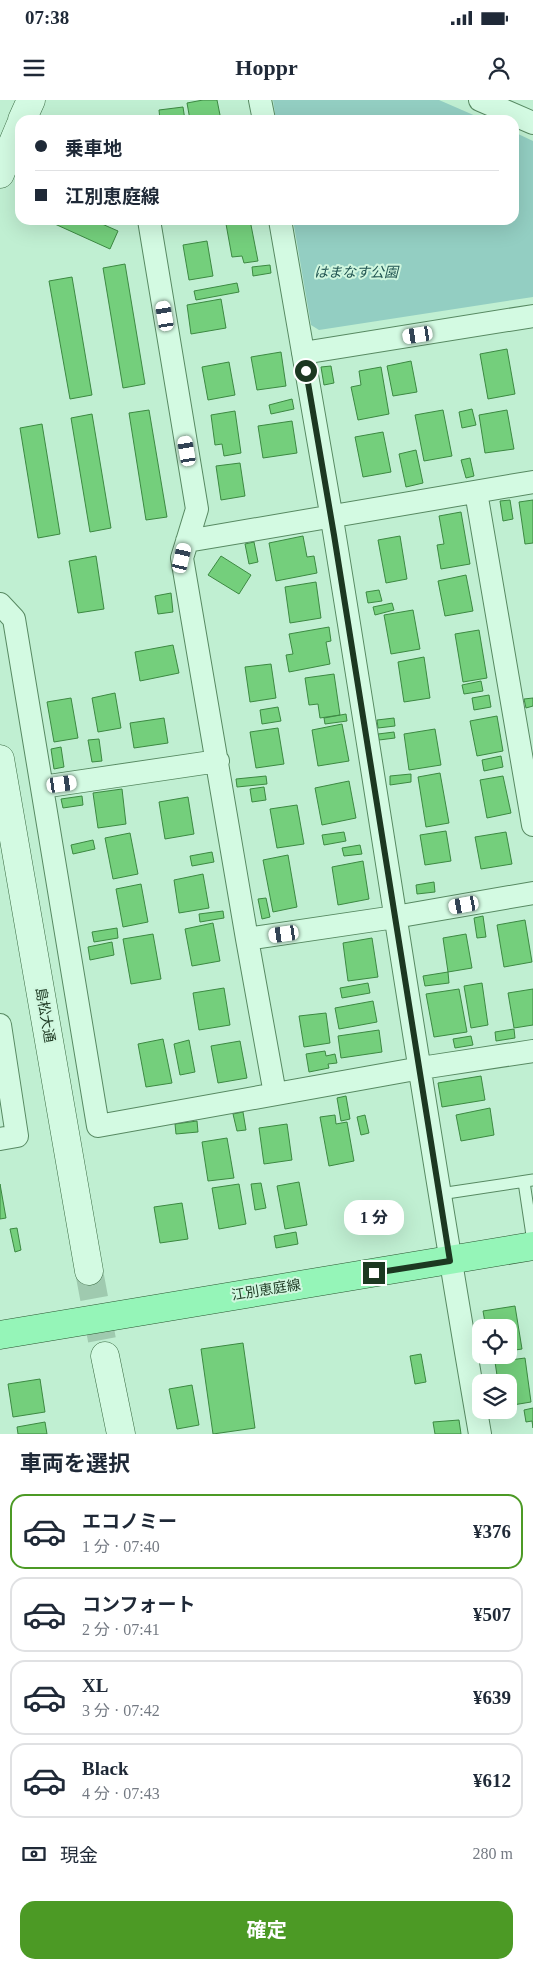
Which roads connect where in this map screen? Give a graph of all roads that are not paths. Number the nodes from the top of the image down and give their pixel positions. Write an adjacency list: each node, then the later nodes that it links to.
1 (31, 100): 4 (street)
2 (260, 100): 5 (street)
3 (480, 100): 6 (street)
4 (24, 115)
5 (263, 115)
6 (515, 115)
7 (519, 117): 8 (street)
8 (533, 123)
9 (15, 143): 10 (street)
10 (9, 164)
11 (150, 225): 18 (street)
12 (281, 225): 14 (street)
13 (533, 316): 14 (street)
14 (302, 353): 17 (street)
15 (533, 482): 16 (street)
16 (476, 492): 17 (street); 23 (street)
17 (331, 516): 18 (street); 25 (street)
18 (186, 541): 21 (street)
19 (0, 604): 22 (street)
20 (0, 759): 37 (street, 島松大通)
21 (218, 761): 22 (street); 26 (street)
22 (42, 787): 30 (street)
23 (533, 825)
24 (533, 893): 25 (street)
25 (395, 917): 26 (street); 29 (street)
26 (247, 939): 30 (street)
27 (0, 1025): 31 (street)
28 (533, 1051): 29 (street)
29 (421, 1068): 30 (street); 33 (street)
30 (275, 1094)
31 (0, 1139)
32 (529, 1181): 33 (lane); 34 (lane)
33 (440, 1194): 36 (street)
34 (533, 1242)
35 (533, 1246): 36 (main road, 江別恵庭線)
36 (450, 1261): 38 (main road, 江別恵庭線); 41 (street)
37 (90, 1271)
38 (0, 1335)
39 (105, 1356): 40 (street)
40 (121, 1434)
41 (480, 1434)

